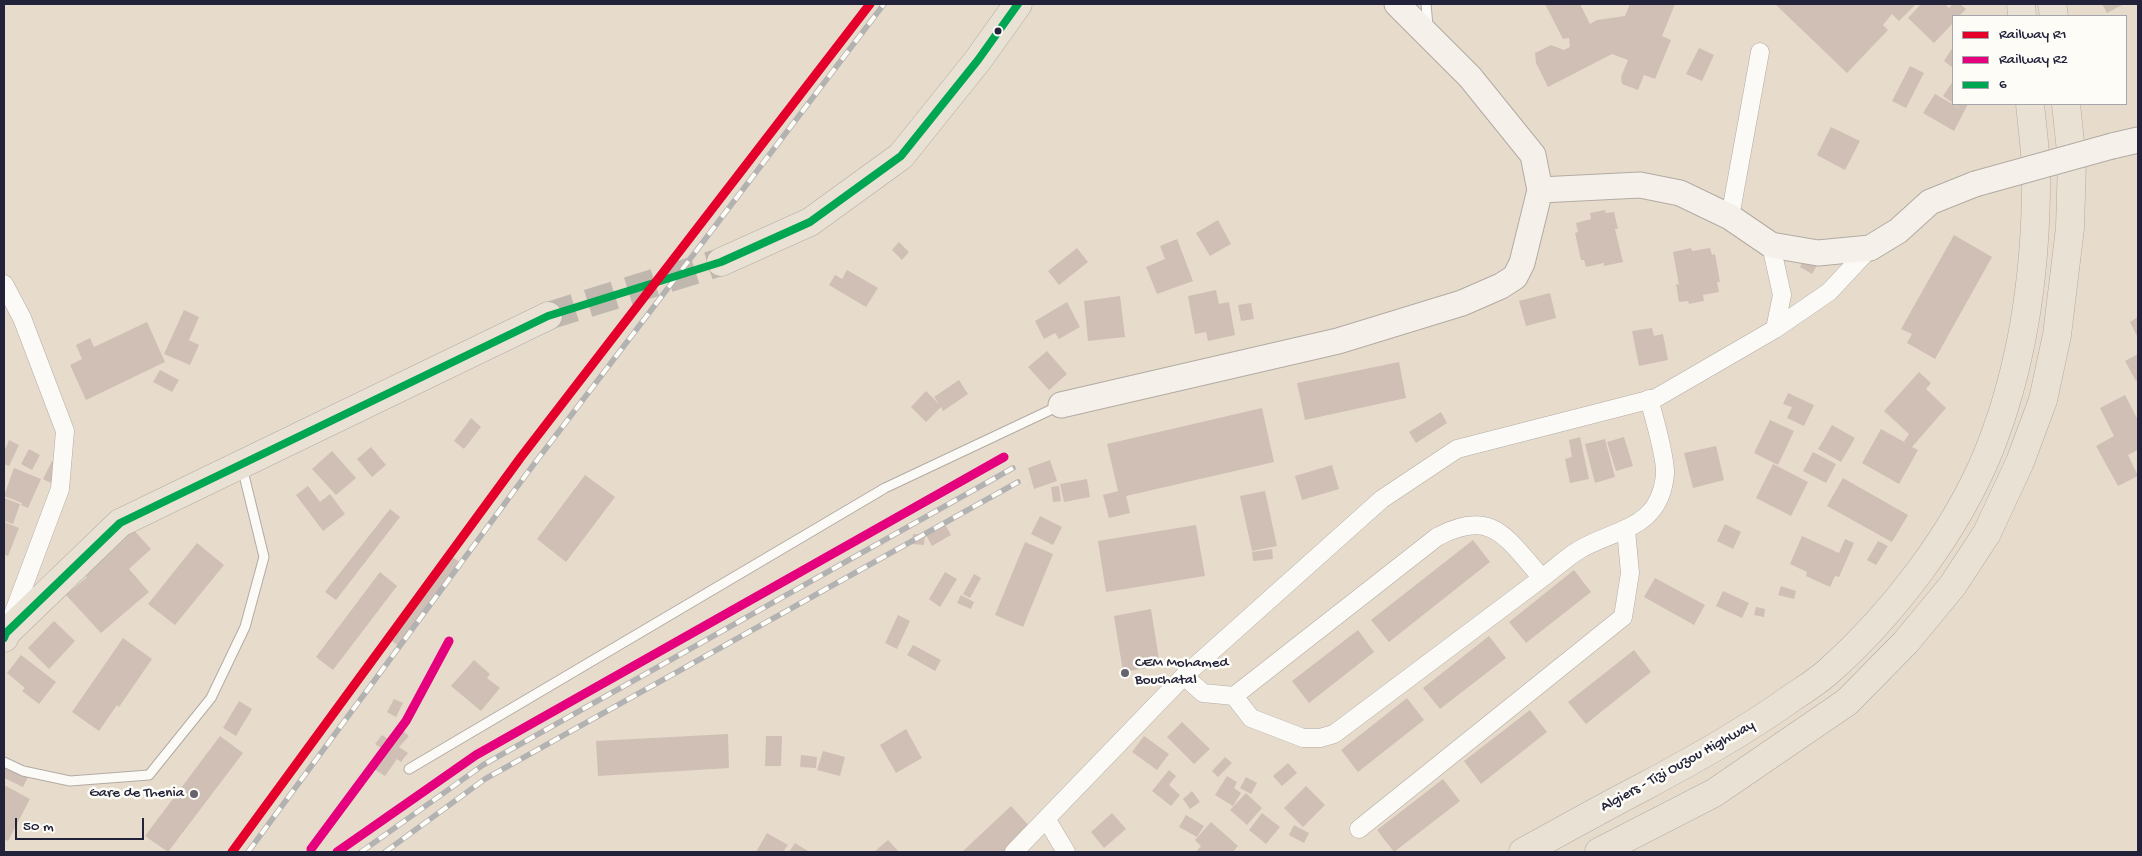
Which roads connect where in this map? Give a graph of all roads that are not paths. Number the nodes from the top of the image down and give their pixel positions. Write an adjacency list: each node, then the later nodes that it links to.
1 (1018, 4): 13 (main road)
2 (1397, 4): 4 (street)
3 (1426, 4): 4 (lane)
4 (1429, 36): 9 (street)
5 (1760, 52): 10 (street)
6 (2030, 105): 31 (main road, Algiers - Tizi Ouzou Highway)
7 (2066, 105): 32 (main road)
8 (2138, 140): 12 (street, bridge)
9 (1540, 190): 10 (street); 18 (street)
10 (1730, 218): 11 (street)
11 (1771, 245): 12 (street); 16 (street)
12 (1870, 248): 16 (street)
13 (722, 262)
14 (4, 284): 22 (street)
15 (548, 316): 19 (main road)
16 (1775, 329): 17 (street)
17 (1649, 399): 20 (street); 23 (street)
18 (1061, 404): 26 (lane)
19 (241, 465): 22 (main road); 25 (lane)
20 (1626, 530): 21 (street); 28 (street)
21 (1542, 578): 24 (street); 24 (street)
22 (5, 635)
23 (1184, 676): 24 (street); 27 (street)
24 (1234, 696)
25 (4, 762)
26 (410, 769)
27 (1047, 820): 29 (street); 30 (street)
28 (1359, 829)
29 (1014, 852)
30 (1066, 852)
31 (1523, 852)
32 (1599, 852)

